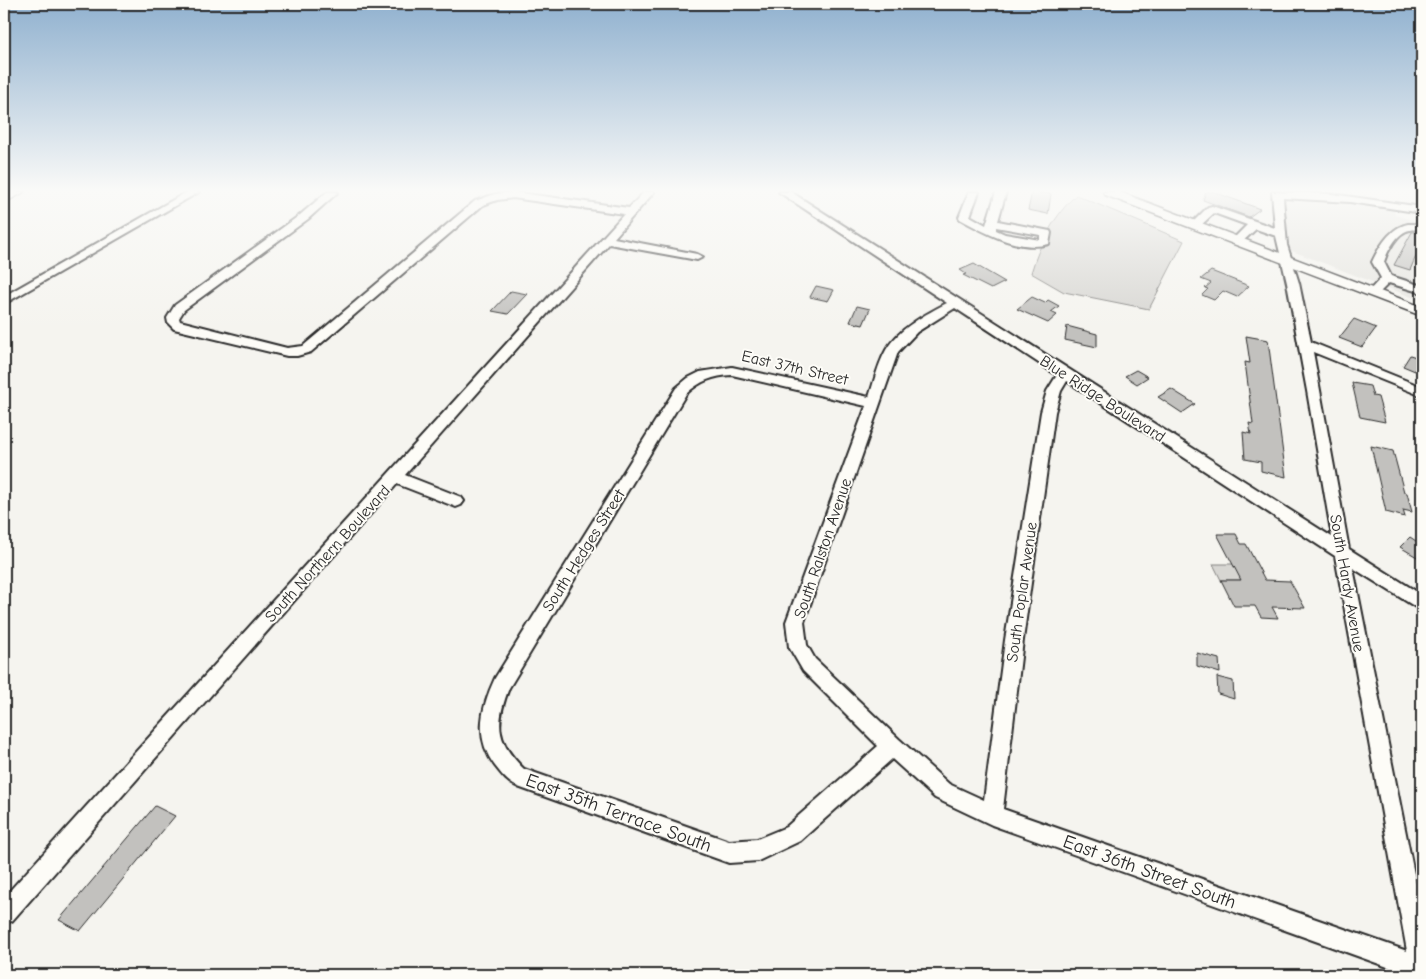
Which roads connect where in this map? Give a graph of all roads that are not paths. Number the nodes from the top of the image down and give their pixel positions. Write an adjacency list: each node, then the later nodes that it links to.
1 (114, 238): 17 (street)
2 (276, 238): 3 (street)
3 (438, 238)
4 (608, 238): 10 (street, South Northern Boulevard)
5 (855, 238): 18 (street, Blue Ridge Boulevard)
6 (1232, 238): 11 (main road)
7 (1240, 238): 11 (street)
8 (1282, 238): 13 (street, South Hardy Avenue)
9 (1393, 238): 14 (street)
10 (606, 240): 12 (street); 25 (street, South Northern Boulevard)
11 (1238, 240): 13 (main road)
12 (697, 257)
13 (1285, 258): 16 (main road); 20 (street, South Hardy Avenue)
14 (1388, 278): 15 (street); 16 (street)
15 (1422, 290)
16 (1373, 293): 19 (main road)
17 (4, 301)
18 (956, 303): 22 (street, Blue Ridge Boulevard); 24 (street, South Ralston Avenue)
19 (1422, 312)
20 (1305, 344): 23 (street); 27 (street, South Hardy Avenue)
21 (709, 372): 24 (street, East 37th Street); 29 (street, South Hedges Street)
22 (1065, 373): 27 (street, Blue Ridge Boulevard); 31 (street, South Poplar Avenue)
23 (1422, 392)
24 (873, 403): 30 (street, South Ralston Avenue)
25 (394, 478): 26 (street); 32 (street, South Northern Boulevard)
26 (456, 500)
27 (1342, 552): 28 (street, Blue Ridge Boulevard); 33 (street, South Hardy Avenue)
28 (1422, 604)
29 (493, 745): 30 (street, East 35th Terrace South)
30 (892, 746): 31 (street, East 36th Street South)
31 (992, 815): 33 (street, East 36th Street South)
32 (4, 913)
33 (1422, 969)

